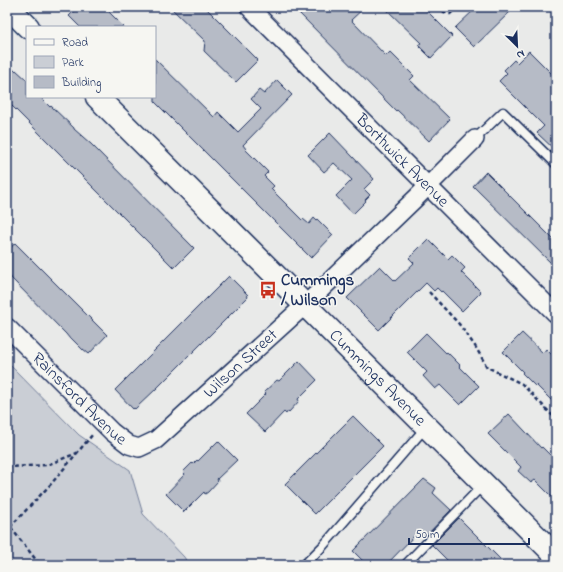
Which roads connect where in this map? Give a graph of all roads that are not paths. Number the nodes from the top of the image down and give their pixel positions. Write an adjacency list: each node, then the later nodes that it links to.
1 (8, 7): 3 (street)
2 (249, 7): 7 (street, Borthwick Avenue)
3 (27, 26)
4 (99, 98): 8 (street, Cummings Avenue)
5 (475, 139): 6 (lane); 7 (street, Wilson Street)
6 (556, 164)
7 (428, 186): 8 (street, Wilson Street); 9 (street, Borthwick Avenue)
8 (304, 305): 11 (street, Cummings Avenue); 12 (street, Wilson Street)
9 (556, 314)
10 (7, 327): 12 (street, Rainsford Avenue)
11 (426, 426): 13 (street, Cummings Avenue); 15 (lane)
12 (139, 448)
13 (484, 484): 14 (street, Cummings Avenue); 16 (lane)
14 (556, 556)
15 (304, 565)
16 (405, 565)

